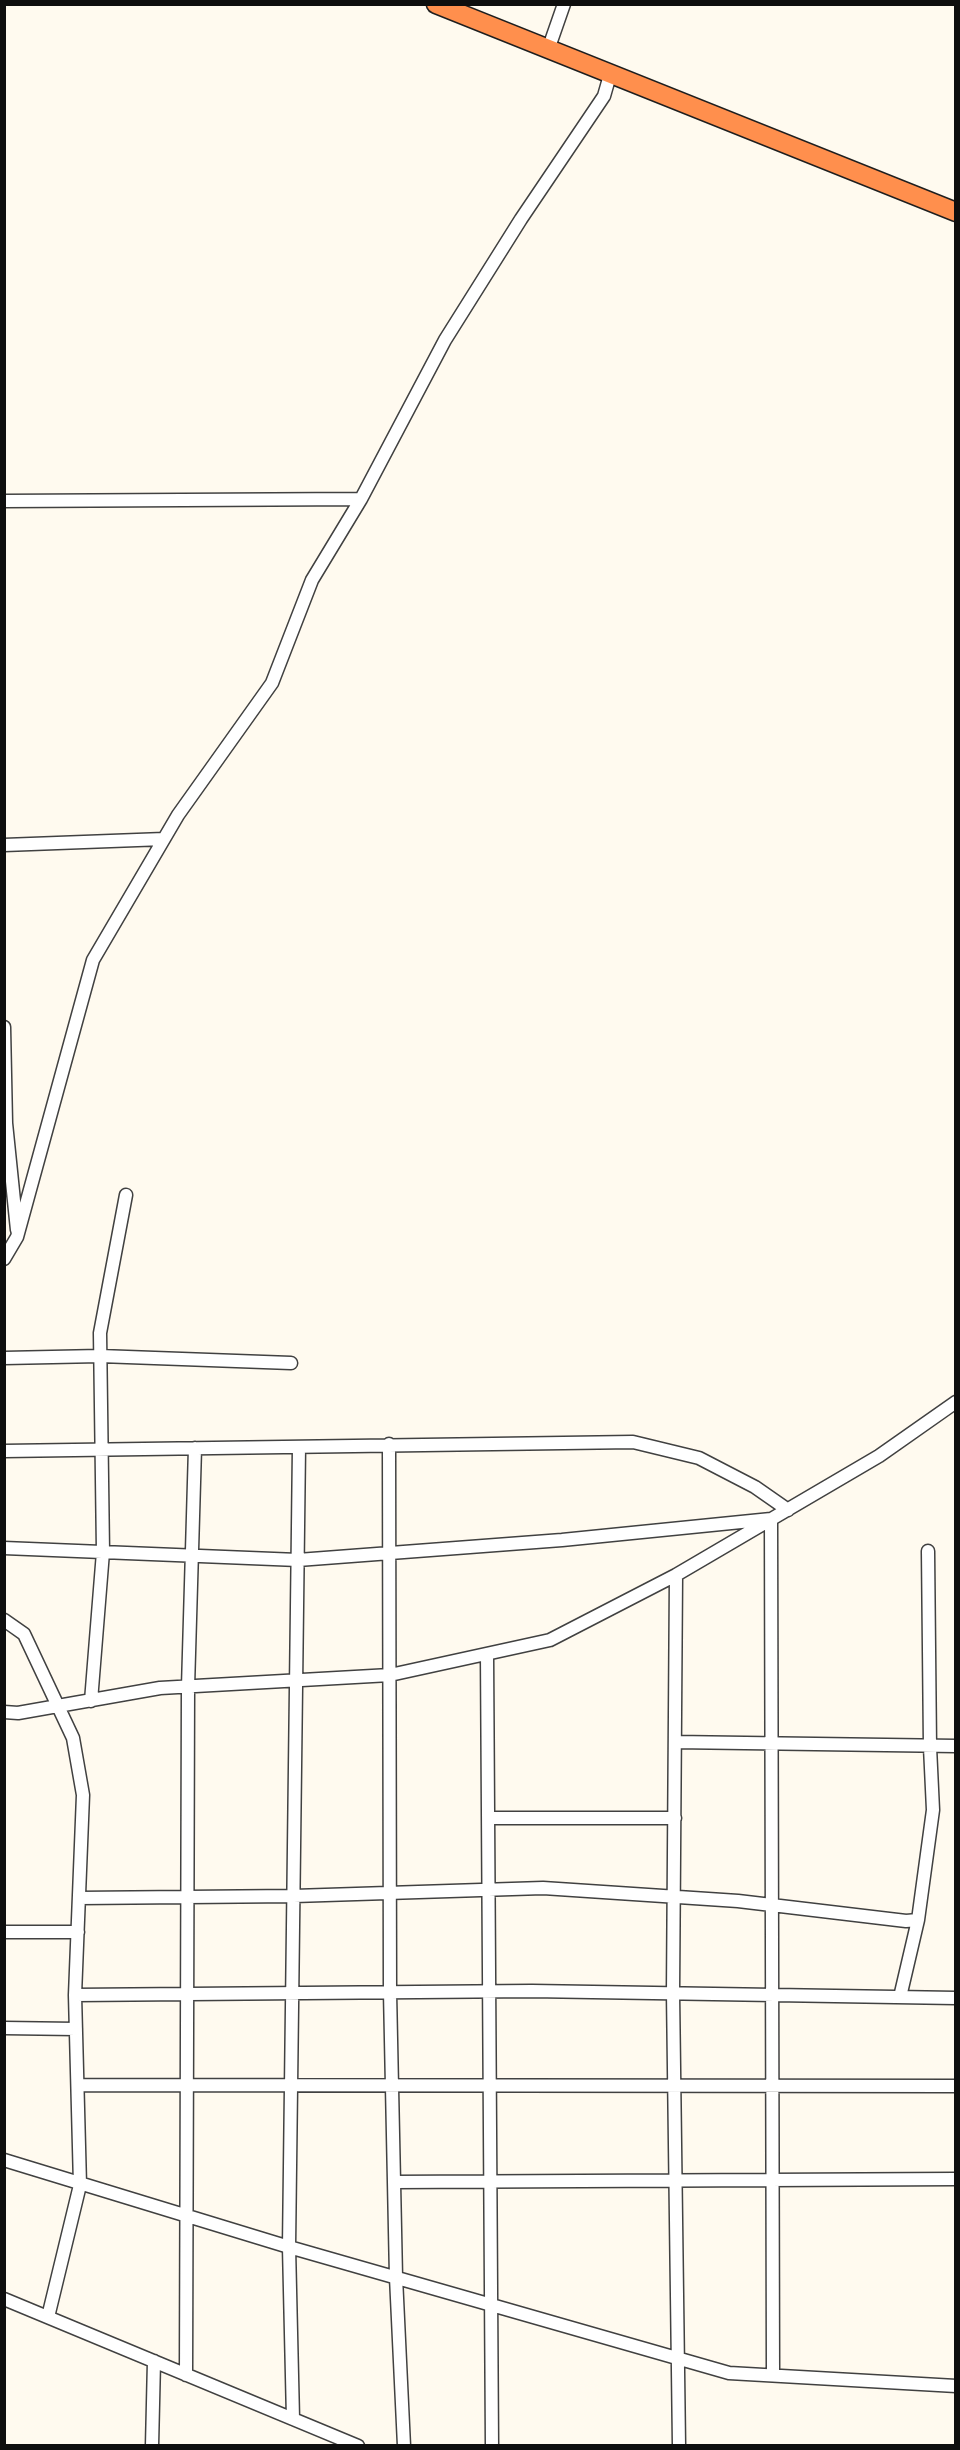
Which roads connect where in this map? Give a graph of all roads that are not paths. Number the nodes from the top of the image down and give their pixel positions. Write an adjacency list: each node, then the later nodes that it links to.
1 (436, 4): 3 (highway)
2 (564, 4): 3 (street)
3 (548, 50): 4 (highway)
4 (610, 75): 5 (highway); 6 (street)
5 (956, 212)
6 (360, 499): 7 (street); 8 (street)
7 (4, 501)
8 (164, 840): 9 (street); 14 (street)
9 (4, 845)
10 (4, 1027): 11 (street)
11 (5, 1068): 12 (street)
12 (7, 1164): 14 (street)
13 (126, 1195): 16 (street)
14 (17, 1237): 15 (street)
15 (4, 1260)
16 (100, 1356): 17 (street); 18 (street); 23 (street)
17 (4, 1358)
18 (291, 1363)
19 (956, 1402): 25 (street)
20 (389, 1444): 21 (street); 25 (street); 30 (street)
21 (299, 1447): 22 (street); 32 (street)
22 (195, 1448): 23 (street); 31 (street)
23 (100, 1449): 24 (street); 29 (street)
24 (4, 1451)
25 (788, 1510): 26 (street)
26 (771, 1520): 30 (street); 33 (street); 43 (street)
27 (4, 1548): 29 (street)
28 (928, 1551): 44 (street)
29 (103, 1552): 31 (street); 39 (street)
30 (389, 1553): 32 (street); 36 (street)
31 (192, 1556): 32 (street); 38 (street)
32 (298, 1560): 37 (street)
33 (676, 1575): 35 (street); 42 (street)
34 (4, 1620): 40 (street)
35 (487, 1654): 36 (street); 46 (street)
36 (390, 1675): 37 (street); 49 (street)
37 (297, 1680): 38 (street); 50 (street)
38 (188, 1687): 39 (street); 51 (street)
39 (91, 1701): 40 (street)
40 (58, 1707): 41 (street); 53 (street)
41 (4, 1712)
42 (675, 1742): 43 (street); 47 (street)
43 (772, 1744): 44 (street); 54 (street)
44 (930, 1746): 45 (street); 55 (street)
45 (956, 1746)
46 (488, 1818): 47 (street); 48 (street)
47 (675, 1818): 52 (street)
48 (488, 1890): 49 (street); 52 (street); 59 (street)
49 (390, 1894): 50 (street); 58 (street)
50 (294, 1896): 51 (street); 60 (street)
51 (188, 1897): 53 (street); 62 (street)
52 (674, 1897): 54 (street); 61 (street)
53 (80, 1898): 57 (street)
54 (773, 1906): 55 (street); 64 (street)
55 (918, 1920): 65 (street)
56 (4, 1932): 57 (street)
57 (78, 1932): 63 (street)
58 (390, 1992): 59 (street); 60 (street); 72 (street)
59 (489, 1992): 61 (street); 73 (street)
60 (293, 1993): 62 (street); 71 (street)
61 (673, 1993): 64 (street); 74 (street)
62 (187, 1994): 63 (street); 70 (street)
63 (75, 1995): 68 (street)
64 (773, 1995): 65 (street); 75 (street)
65 (900, 1997): 66 (street)
66 (956, 1998)
67 (4, 2028): 68 (street)
68 (76, 2029): 69 (street)
69 (78, 2085): 70 (street); 83 (street)
70 (187, 2085): 71 (street); 84 (street)
71 (292, 2085): 72 (street); 85 (street)
72 (392, 2085): 73 (street); 82 (street)
73 (489, 2085): 74 (street); 81 (street)
74 (674, 2085): 75 (street); 79 (street)
75 (773, 2085): 76 (street); 80 (street)
76 (956, 2086)
77 (4, 2160): 83 (street)
78 (956, 2179): 80 (street)
79 (676, 2180): 80 (street); 81 (street); 90 (street)
80 (773, 2180): 93 (street)
81 (490, 2181): 82 (street); 88 (street)
82 (394, 2182): 86 (street)
83 (80, 2185): 84 (street); 89 (street)
84 (187, 2216): 85 (street); 92 (street)
85 (289, 2247): 86 (street); 95 (street)
86 (396, 2277): 88 (street); 98 (street)
87 (4, 2299): 89 (street)
88 (491, 2304): 90 (street); 99 (street)
89 (48, 2317): 91 (street)
90 (678, 2358): 93 (street); 100 (street)
91 (154, 2361): 92 (street); 96 (street)
92 (186, 2375): 95 (street)
93 (773, 2375): 94 (street)
94 (956, 2386)
95 (293, 2419): 97 (street)
96 (152, 2445)
97 (358, 2445)
98 (404, 2445)
99 (492, 2445)
100 (679, 2445)

